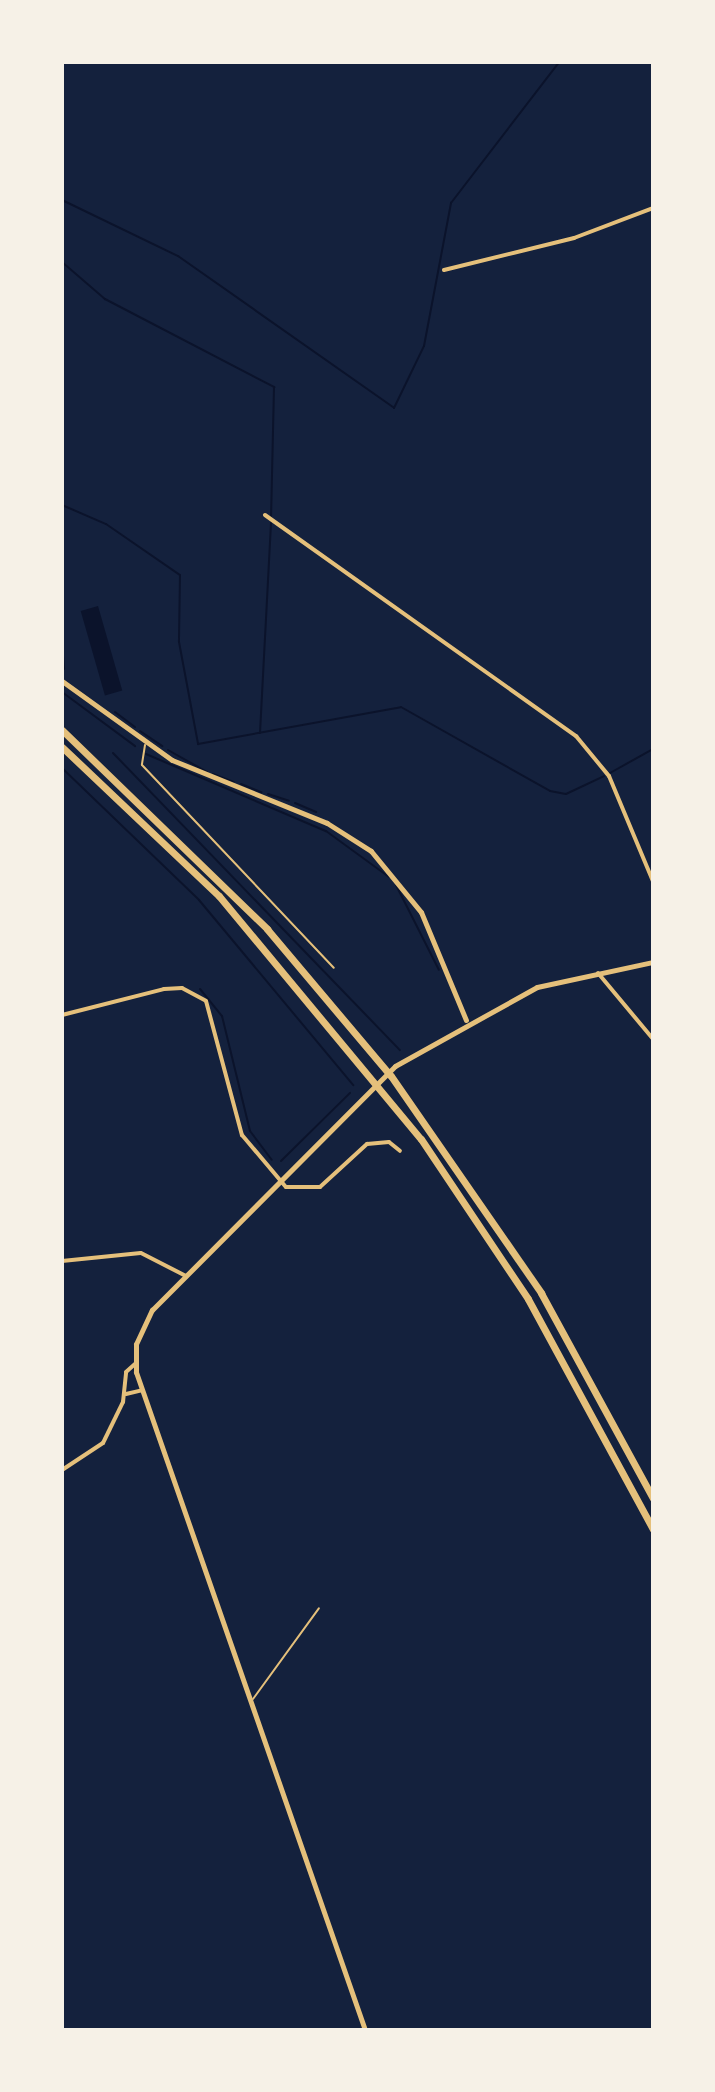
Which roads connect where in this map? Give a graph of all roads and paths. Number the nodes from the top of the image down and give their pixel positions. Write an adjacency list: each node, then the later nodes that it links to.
1 (653, 208): 2 (street)
2 (444, 270)
3 (265, 515): 8 (street)
4 (62, 681): 6 (street)
5 (62, 730): 23 (highway)
6 (146, 744): 10 (lane); 13 (street)
7 (62, 747): 24 (highway)
8 (653, 881)
9 (653, 962): 11 (street)
10 (334, 968)
11 (598, 973): 13 (street); 14 (street)
12 (62, 1015): 16 (street)
13 (466, 1020): 16 (street)
14 (653, 1039)
15 (400, 1151): 16 (street)
16 (277, 1181): 18 (street)
17 (62, 1261): 18 (street)
18 (186, 1276): 19 (street)
19 (135, 1364): 20 (street); 21 (street)
20 (143, 1390): 21 (street); 26 (street)
21 (126, 1394): 22 (street)
22 (62, 1470)
23 (653, 1498)
24 (653, 1529)
25 (319, 1608): 26 (lane)
26 (253, 1699): 27 (street)
27 (365, 2030)

